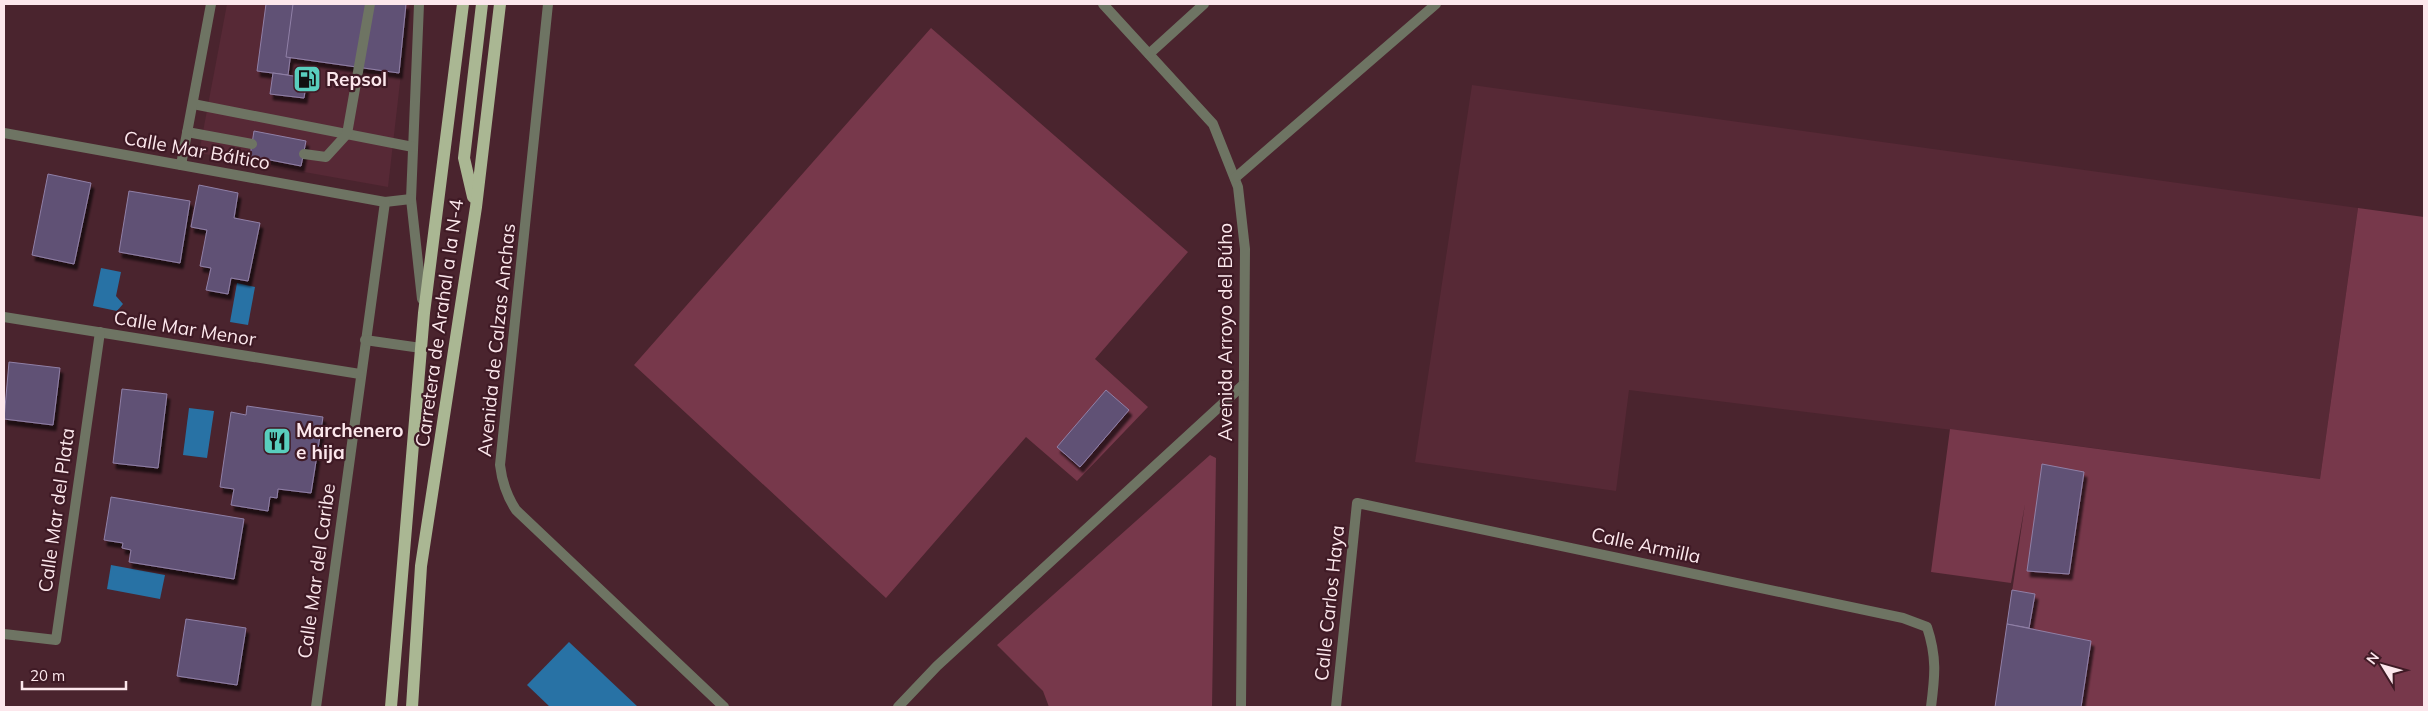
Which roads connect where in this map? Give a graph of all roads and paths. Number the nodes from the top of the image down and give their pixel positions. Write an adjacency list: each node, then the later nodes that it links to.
1 (211, 4): 12 (street)
2 (370, 4): 15 (street)
3 (419, 4): 17 (street)
4 (463, 4): 24 (main road, Carretera de Arahal a la N-4)
5 (482, 4): 23 (main road)
6 (500, 4): 23 (main road, Carretera de Arahal a la N-4)
7 (548, 4): 36 (street, Avenida de Calzas Anchas)
8 (1103, 4): 11 (street, Avenida Arroyo del Búho)
9 (1204, 4): 11 (street)
10 (1436, 4): 20 (street)
11 (1149, 54): 20 (street, Avenida Arroyo del Búho)
12 (193, 104): 13 (street); 15 (street)
13 (187, 132): 16 (street); 19 (street)
14 (4, 133): 19 (street, Calle Mar Báltico)
15 (347, 134): 17 (street); 18 (street)
16 (252, 144)
17 (413, 147): 21 (street)
18 (304, 154)
19 (181, 165): 22 (street, Calle Mar Báltico)
20 (1235, 178): 30 (street, Avenida Arroyo del Búho)
21 (411, 199): 22 (street, Calle Mar Báltico); 24 (street)
22 (385, 202): 27 (street, Calle Mar del Caribe)
23 (476, 207): 35 (main road, Carretera de Arahal a la N-4)
24 (424, 314): 28 (main road, Carretera de Arahal a la N-4)
25 (4, 317): 26 (street, Calle Mar Menor)
26 (100, 332): 29 (street, Calle Mar Menor); 32 (street, Calle Mar del Plata)
27 (365, 340): 28 (street); 29 (street, Calle Mar del Caribe)
28 (420, 348): 34 (main road, Carretera de Arahal a la N-4)
29 (360, 374): 33 (street, Calle Mar del Caribe)
30 (1243, 385): 37 (street); 38 (street, Avenida Arroyo del Búho)
31 (1357, 503): 39 (street, Calle Carlos Haya); 40 (street, Calle Armilla)
32 (4, 634)
33 (316, 707)
34 (391, 707)
35 (412, 707)
36 (724, 707)
37 (898, 707)
38 (1241, 707)
39 (1336, 707)
40 (1931, 707)

